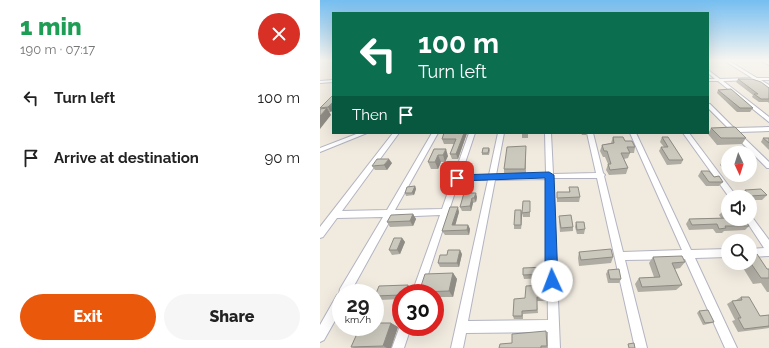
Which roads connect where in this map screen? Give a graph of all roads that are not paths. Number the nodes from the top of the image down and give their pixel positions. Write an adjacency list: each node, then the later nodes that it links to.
1 (753, 77): 3 (street)
2 (719, 79): 3 (street); 5 (street); 10 (street)
3 (756, 79): 4 (street); 8 (street)
4 (769, 79)
5 (709, 80)
6 (332, 81): 7 (street)
7 (320, 82)
8 (769, 88)
9 (709, 106): 12 (street)
10 (769, 120)
11 (721, 130): 12 (street)
12 (734, 130): 13 (street); 24 (street)
13 (769, 130)
14 (361, 134): 23 (street)
15 (395, 134): 32 (street)
16 (433, 134): 31 (street)
17 (472, 134): 27 (street)
18 (501, 134): 28 (street)
19 (548, 134): 25 (street)
20 (590, 134): 26 (street)
21 (633, 134): 39 (street)
22 (687, 134): 29 (street)
23 (320, 150)
24 (769, 166)
25 (549, 175): 26 (street); 28 (street); 44 (street)
26 (600, 175): 40 (street)
27 (457, 178): 28 (street); 30 (street)
28 (491, 178): 45 (street)
29 (728, 190)
30 (445, 212): 31 (street); 42 (street)
31 (388, 214): 32 (street); 41 (street)
32 (334, 215): 34 (street)
33 (754, 226): 35 (street)
34 (320, 234)
35 (769, 246)
36 (769, 252): 38 (street)
37 (721, 253): 39 (street)
38 (757, 253)
39 (688, 255): 40 (street); 52 (street)
40 (620, 256): 51 (street)
41 (349, 284)
42 (420, 284)
43 (332, 315): 46 (street)
44 (553, 326): 45 (street); 50 (street)
45 (461, 327): 49 (street)
46 (320, 336)
47 (402, 336): 48 (street)
48 (398, 348)
49 (457, 348)
50 (554, 348)
51 (641, 348)
52 (731, 348)

